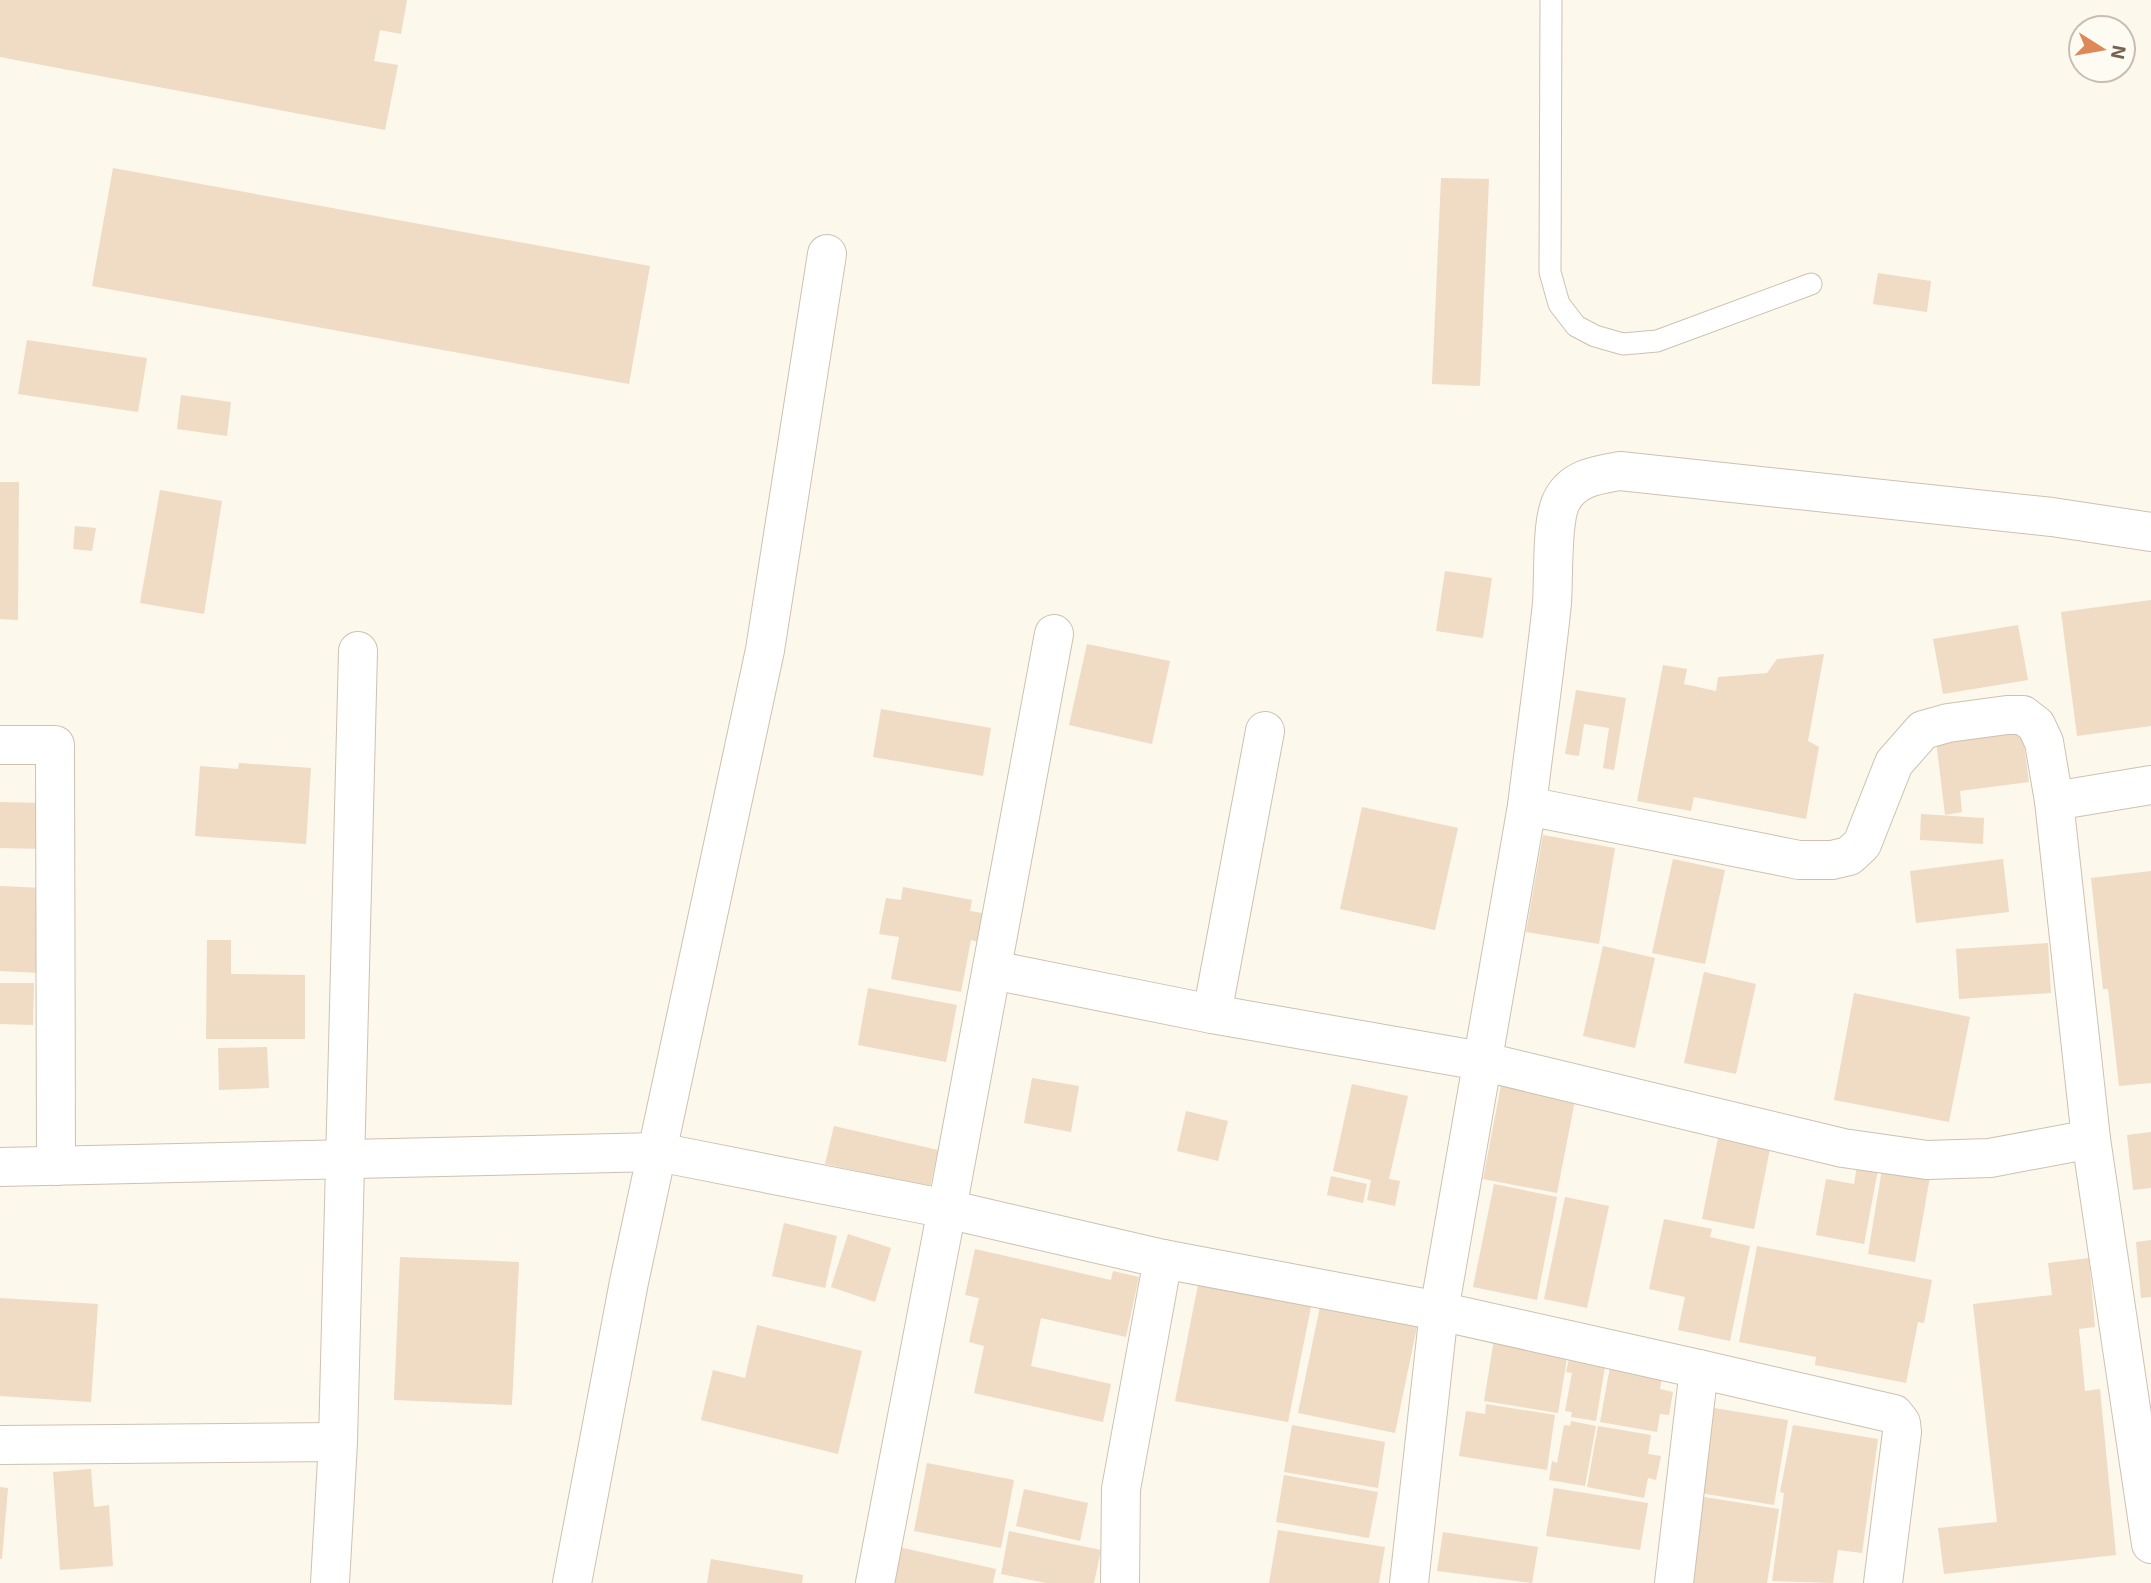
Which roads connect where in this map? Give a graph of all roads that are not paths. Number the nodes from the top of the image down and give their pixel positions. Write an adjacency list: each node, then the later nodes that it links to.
1 (1551, 0): 3 (lane)
2 (827, 254): 16 (street)
3 (1811, 284)
4 (2151, 532): 11 (street)
5 (1054, 634): 12 (street)
6 (358, 651): 17 (street)
7 (1265, 731): 13 (street)
8 (0, 745): 18 (street)
9 (2151, 785): 10 (street)
10 (2054, 801): 11 (street); 15 (street)
11 (1527, 806): 14 (street)
12 (993, 970): 13 (street); 20 (street)
13 (1212, 1014): 14 (street)
14 (1481, 1061): 15 (street); 22 (street)
15 (2091, 1139): 26 (street)
16 (658, 1152): 17 (street); 20 (street); 28 (street)
17 (345, 1158): 18 (street); 24 (street)
18 (56, 1166): 19 (street)
19 (0, 1167)
20 (947, 1209): 21 (street); 29 (street)
21 (1163, 1259): 22 (street); 30 (street)
22 (1439, 1311): 23 (street); 31 (street)
23 (1699, 1369): 32 (street); 33 (street)
24 (338, 1442): 25 (street); 27 (street)
25 (0, 1445)
26 (2151, 1544)
27 (330, 1583)
28 (572, 1583)
29 (875, 1583)
30 (1120, 1583)
31 (1409, 1583)
32 (1674, 1583)
33 (1883, 1583)

